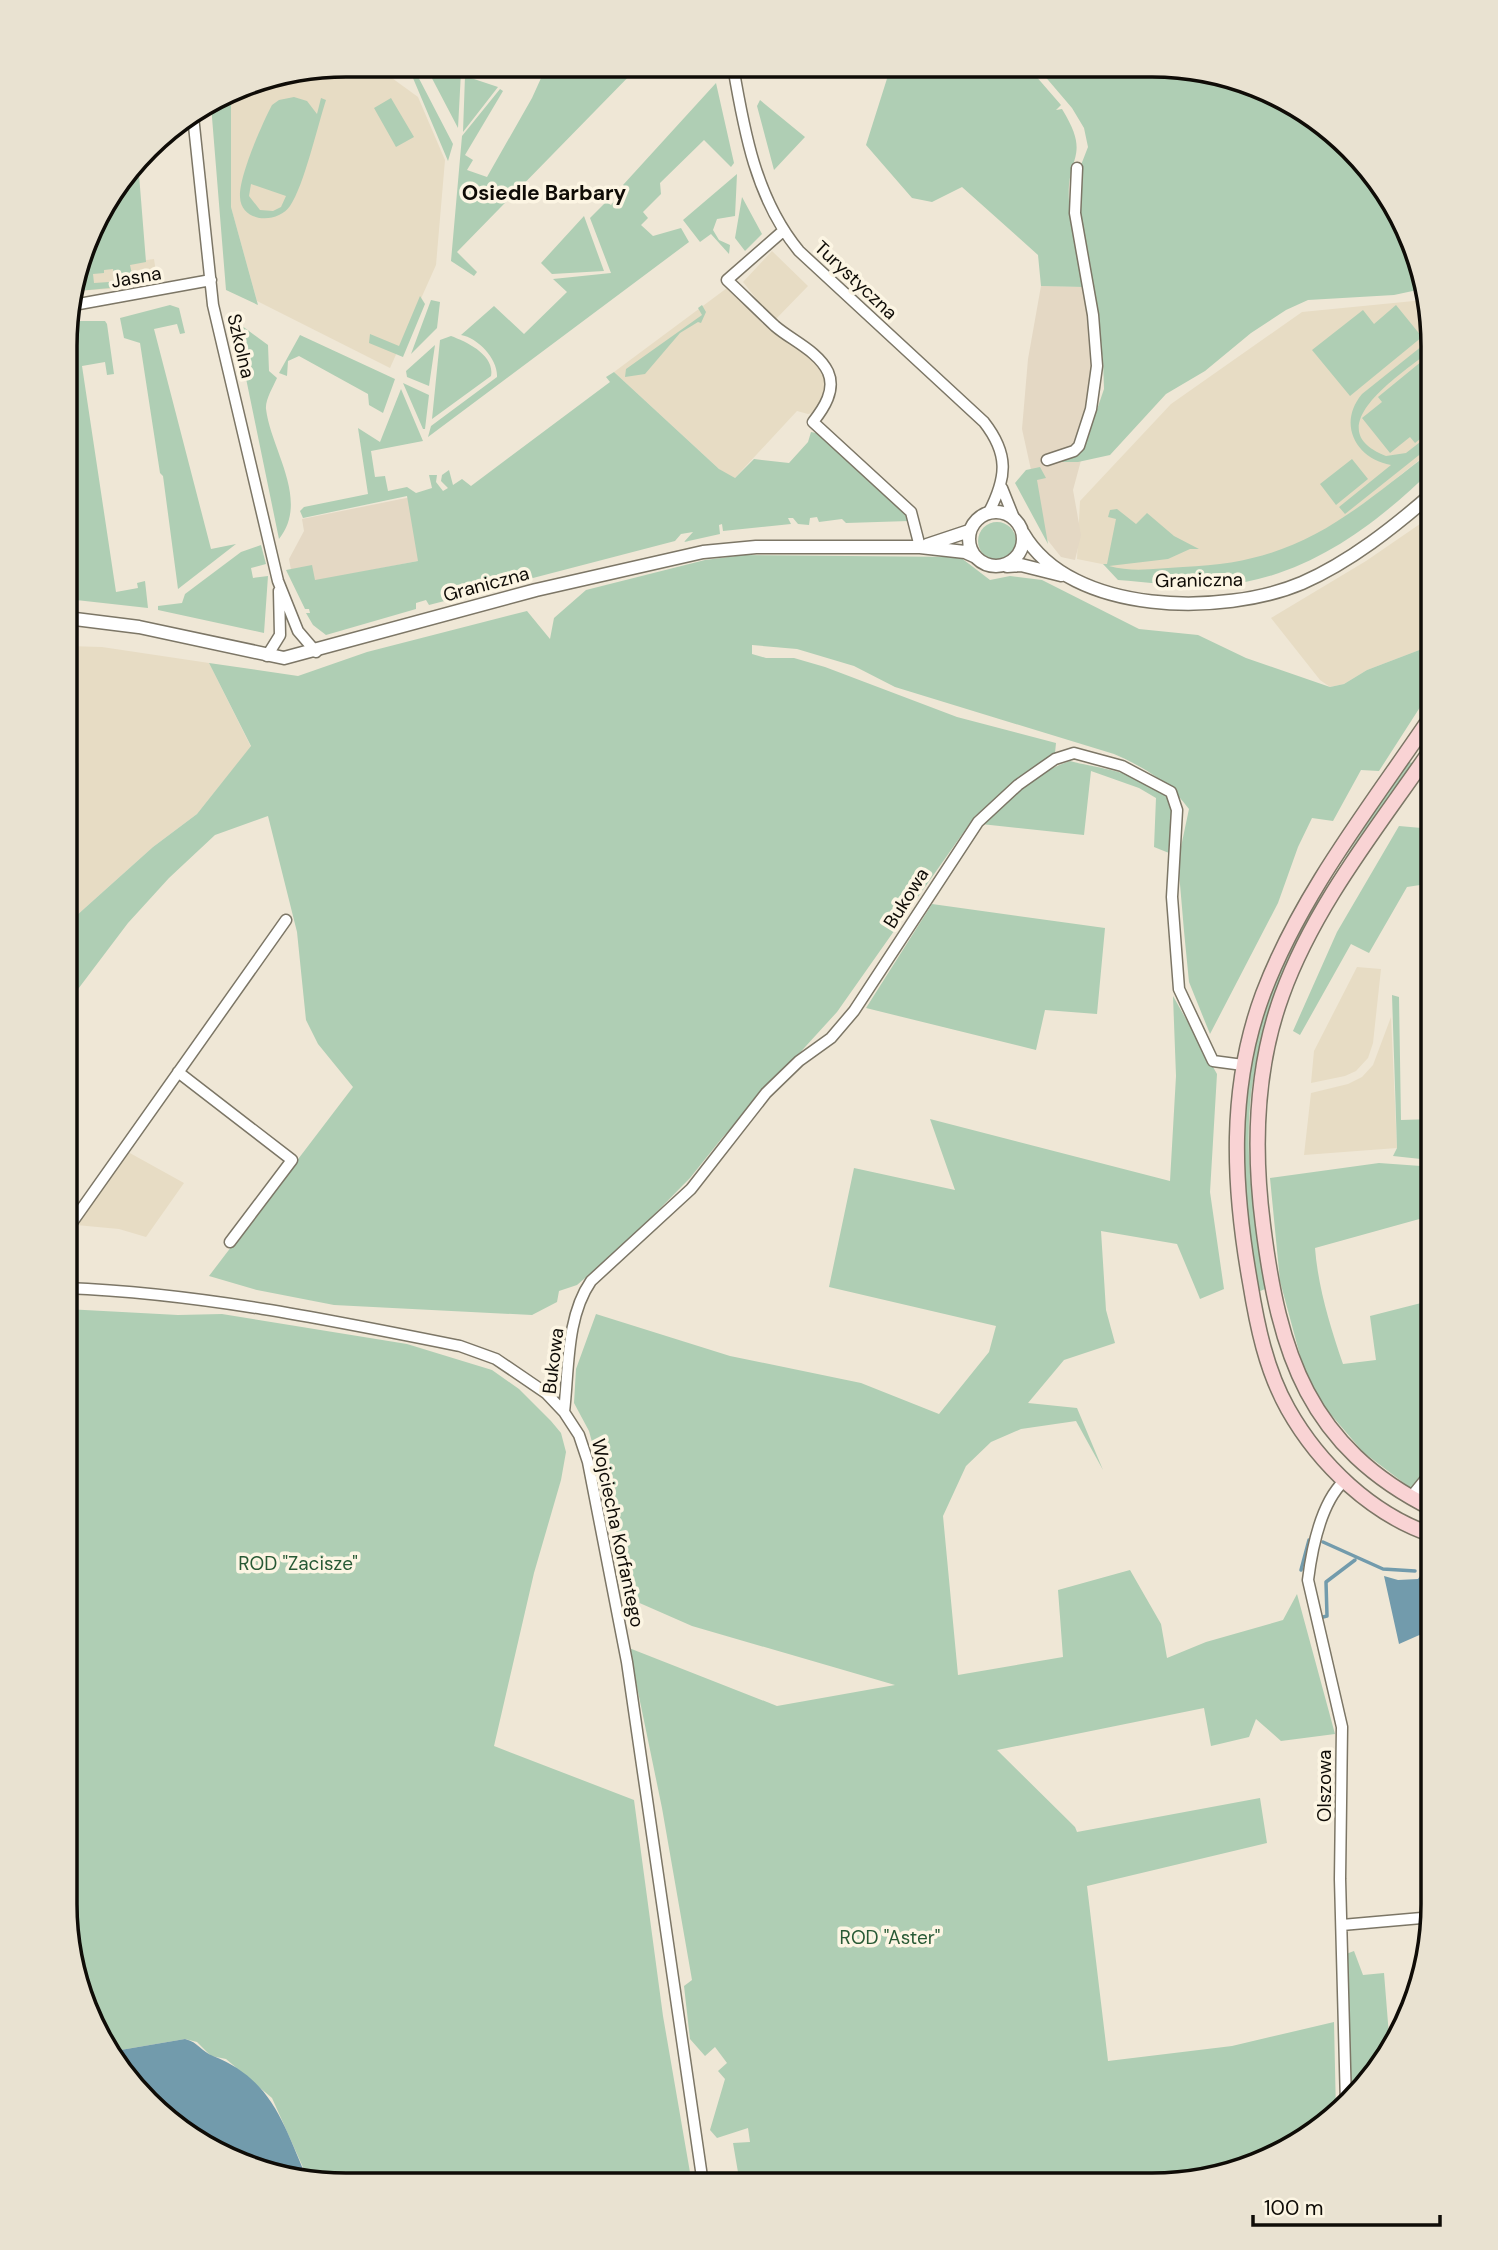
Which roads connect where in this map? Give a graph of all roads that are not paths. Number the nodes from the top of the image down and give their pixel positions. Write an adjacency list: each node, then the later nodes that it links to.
1 (735, 77): 4 (street, Turystyczna)
2 (194, 124): 5 (street, Szkolna)
3 (1077, 169): 7 (street)
4 (783, 231): 8 (street, Turystyczna); 14 (street)
5 (211, 280): 6 (street, Jasna); 18 (street, Szkolna)
6 (80, 304)
7 (1047, 460)
8 (1002, 488): 10 (street); 11 (street, Turystyczna)
9 (1421, 503): 17 (street, Graniczna)
10 (989, 512): 11 (street); 12 (street)
11 (1014, 518): 13 (street)
12 (970, 531): 14 (street, Graniczna); 15 (street)
13 (1023, 533): 16 (street); 17 (street, Graniczna)
14 (919, 547): 15 (street, Graniczna); 20 (street, Graniczna)
15 (975, 557): 16 (street)
16 (1000, 566): 17 (street, Graniczna)
17 (1063, 576)
18 (278, 582): 20 (street, Szkolna); 21 (street, Szkolna)
19 (77, 619): 21 (street, Graniczna)
20 (316, 652): 21 (street, Graniczna)
21 (267, 656)
22 (1421, 731): 25 (main road)
23 (1421, 765): 33 (main road)
24 (286, 920): 26 (street)
25 (1243, 1065): 30 (street, Bukowa); 31 (main road)
26 (178, 1072): 27 (street); 28 (street)
27 (77, 1215)
28 (230, 1242)
29 (77, 1289): 30 (street, Wojciecha Korfantego)
30 (564, 1412): 39 (street, Wojciecha Korfantego)
31 (1344, 1481): 35 (main road); 37 (street, Olszowa)
32 (1421, 1485): 33 (street)
33 (1411, 1497): 34 (main road)
34 (1421, 1502)
35 (1421, 1529)
36 (1420, 1918): 37 (street)
37 (1342, 1925): 38 (street, Olszowa)
38 (1346, 2090)
39 (701, 2173)

